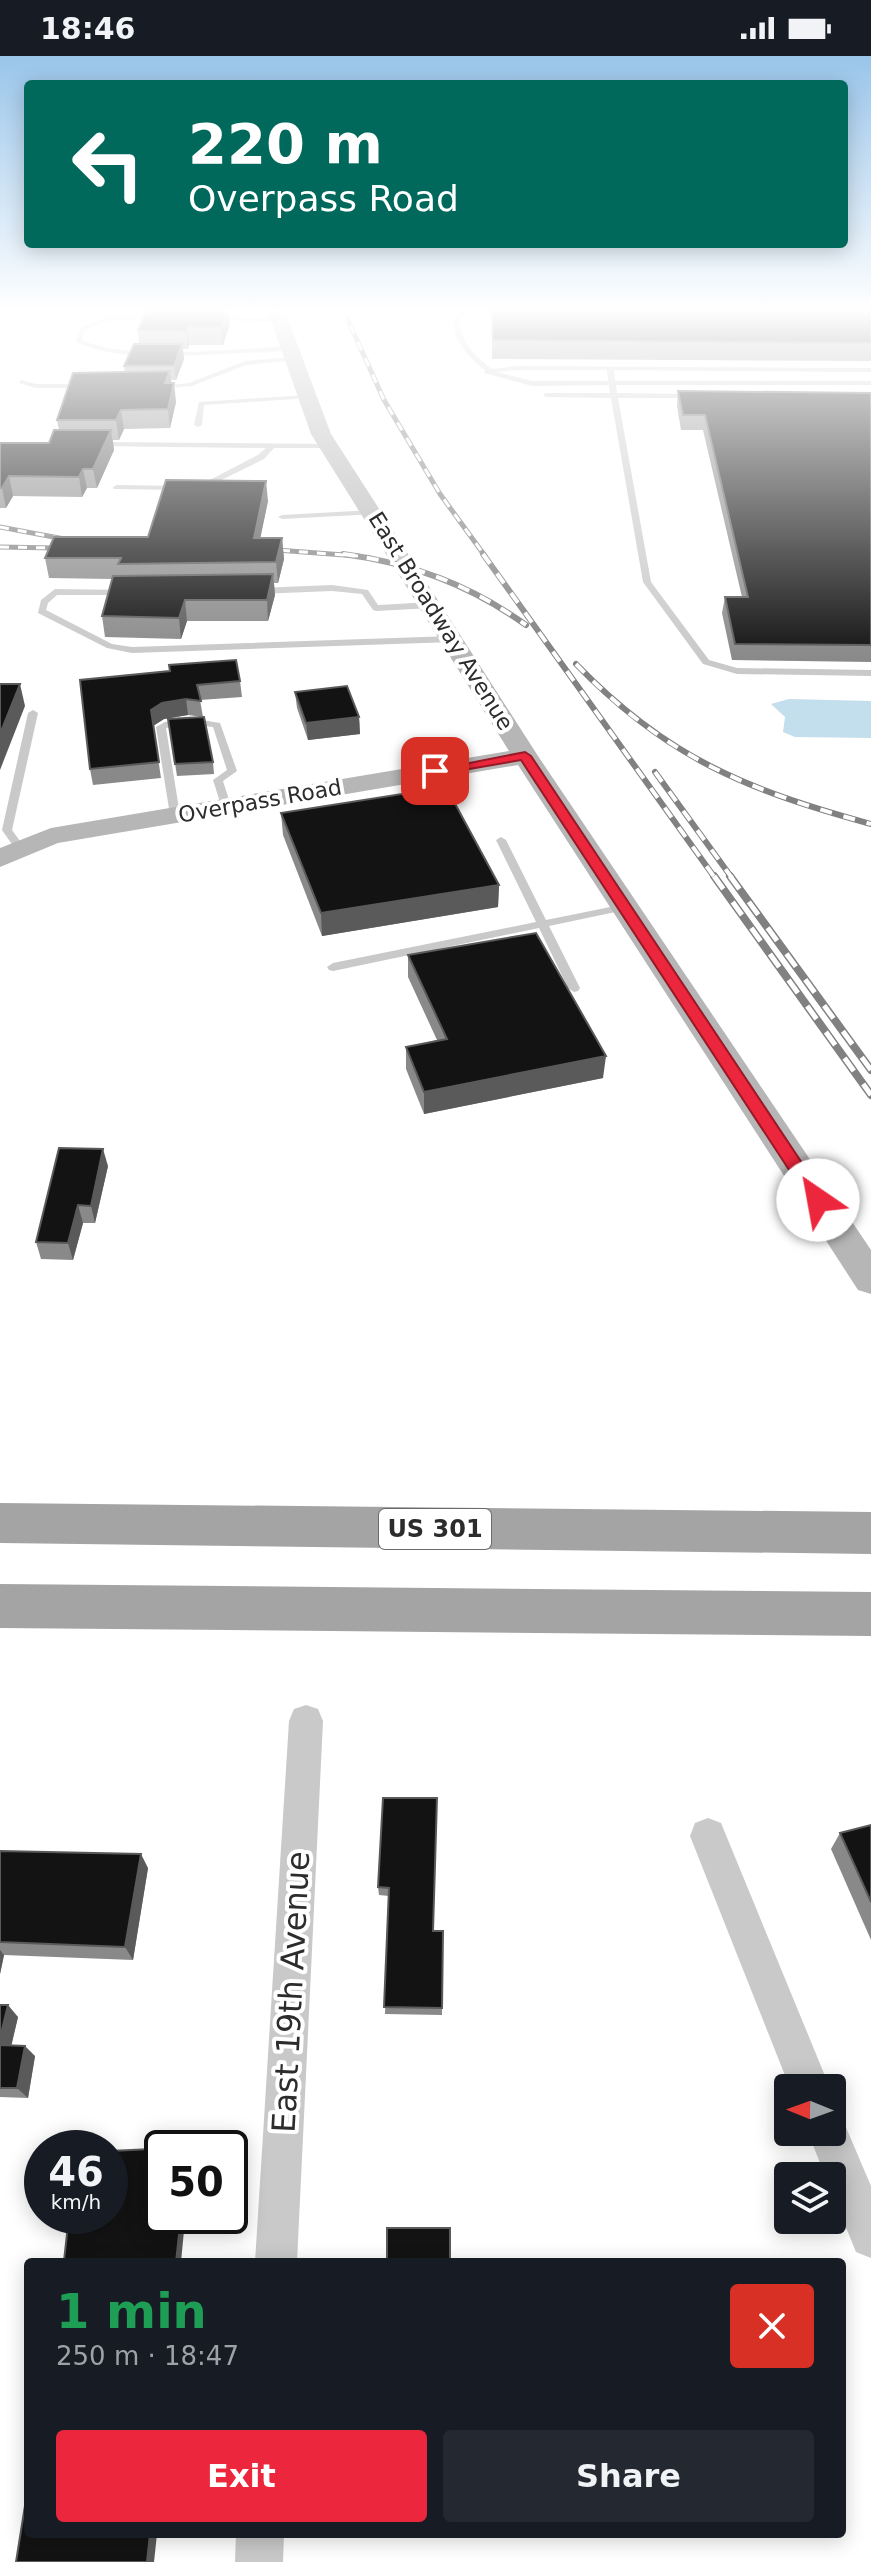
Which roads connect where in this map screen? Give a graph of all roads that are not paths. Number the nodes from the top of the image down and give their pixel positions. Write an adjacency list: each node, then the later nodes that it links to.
1 (320, 426): 5 (main road, East Broadway Avenue)
2 (619, 426): 13 (lane)
3 (84, 444): 4 (lane)
4 (272, 445): 5 (lane); 6 (lane)
5 (329, 446): 7 (main road, East Broadway Avenue)
6 (117, 487)
7 (373, 512): 8 (lane); 11 (main road, East Broadway Avenue)
8 (282, 517)
9 (244, 591): 11 (lane)
10 (134, 592): 12 (lane)
11 (432, 605): 12 (main road, East Broadway Avenue)
12 (453, 639): 15 (main road, East Broadway Avenue)
13 (871, 673)
14 (33, 713): 19 (lane)
15 (525, 756): 16 (main road, Overpass Road); 20 (main road, East Broadway Avenue)
16 (226, 806): 17 (main road, Overpass Road); 17 (lane)
17 (175, 815): 19 (main road, Overpass Road)
18 (501, 840): 21 (lane)
19 (10, 853)
20 (625, 907): 21 (lane); 24 (main road, East Broadway Avenue)
21 (544, 923): 22 (lane); 23 (lane)
22 (333, 967)
23 (574, 988)
24 (871, 1280)
25 (0, 1523): 26 (main road, US 301)
26 (871, 1533)
27 (0, 1606): 28 (main road)
28 (871, 1614)
29 (306, 1721): 34 (street, East 19th Avenue)
30 (708, 1836): 31 (street)
31 (804, 2074)
32 (834, 2146): 33 (street)
33 (871, 2237)
34 (276, 2258)
35 (260, 2538): 36 (street)
36 (259, 2562)

